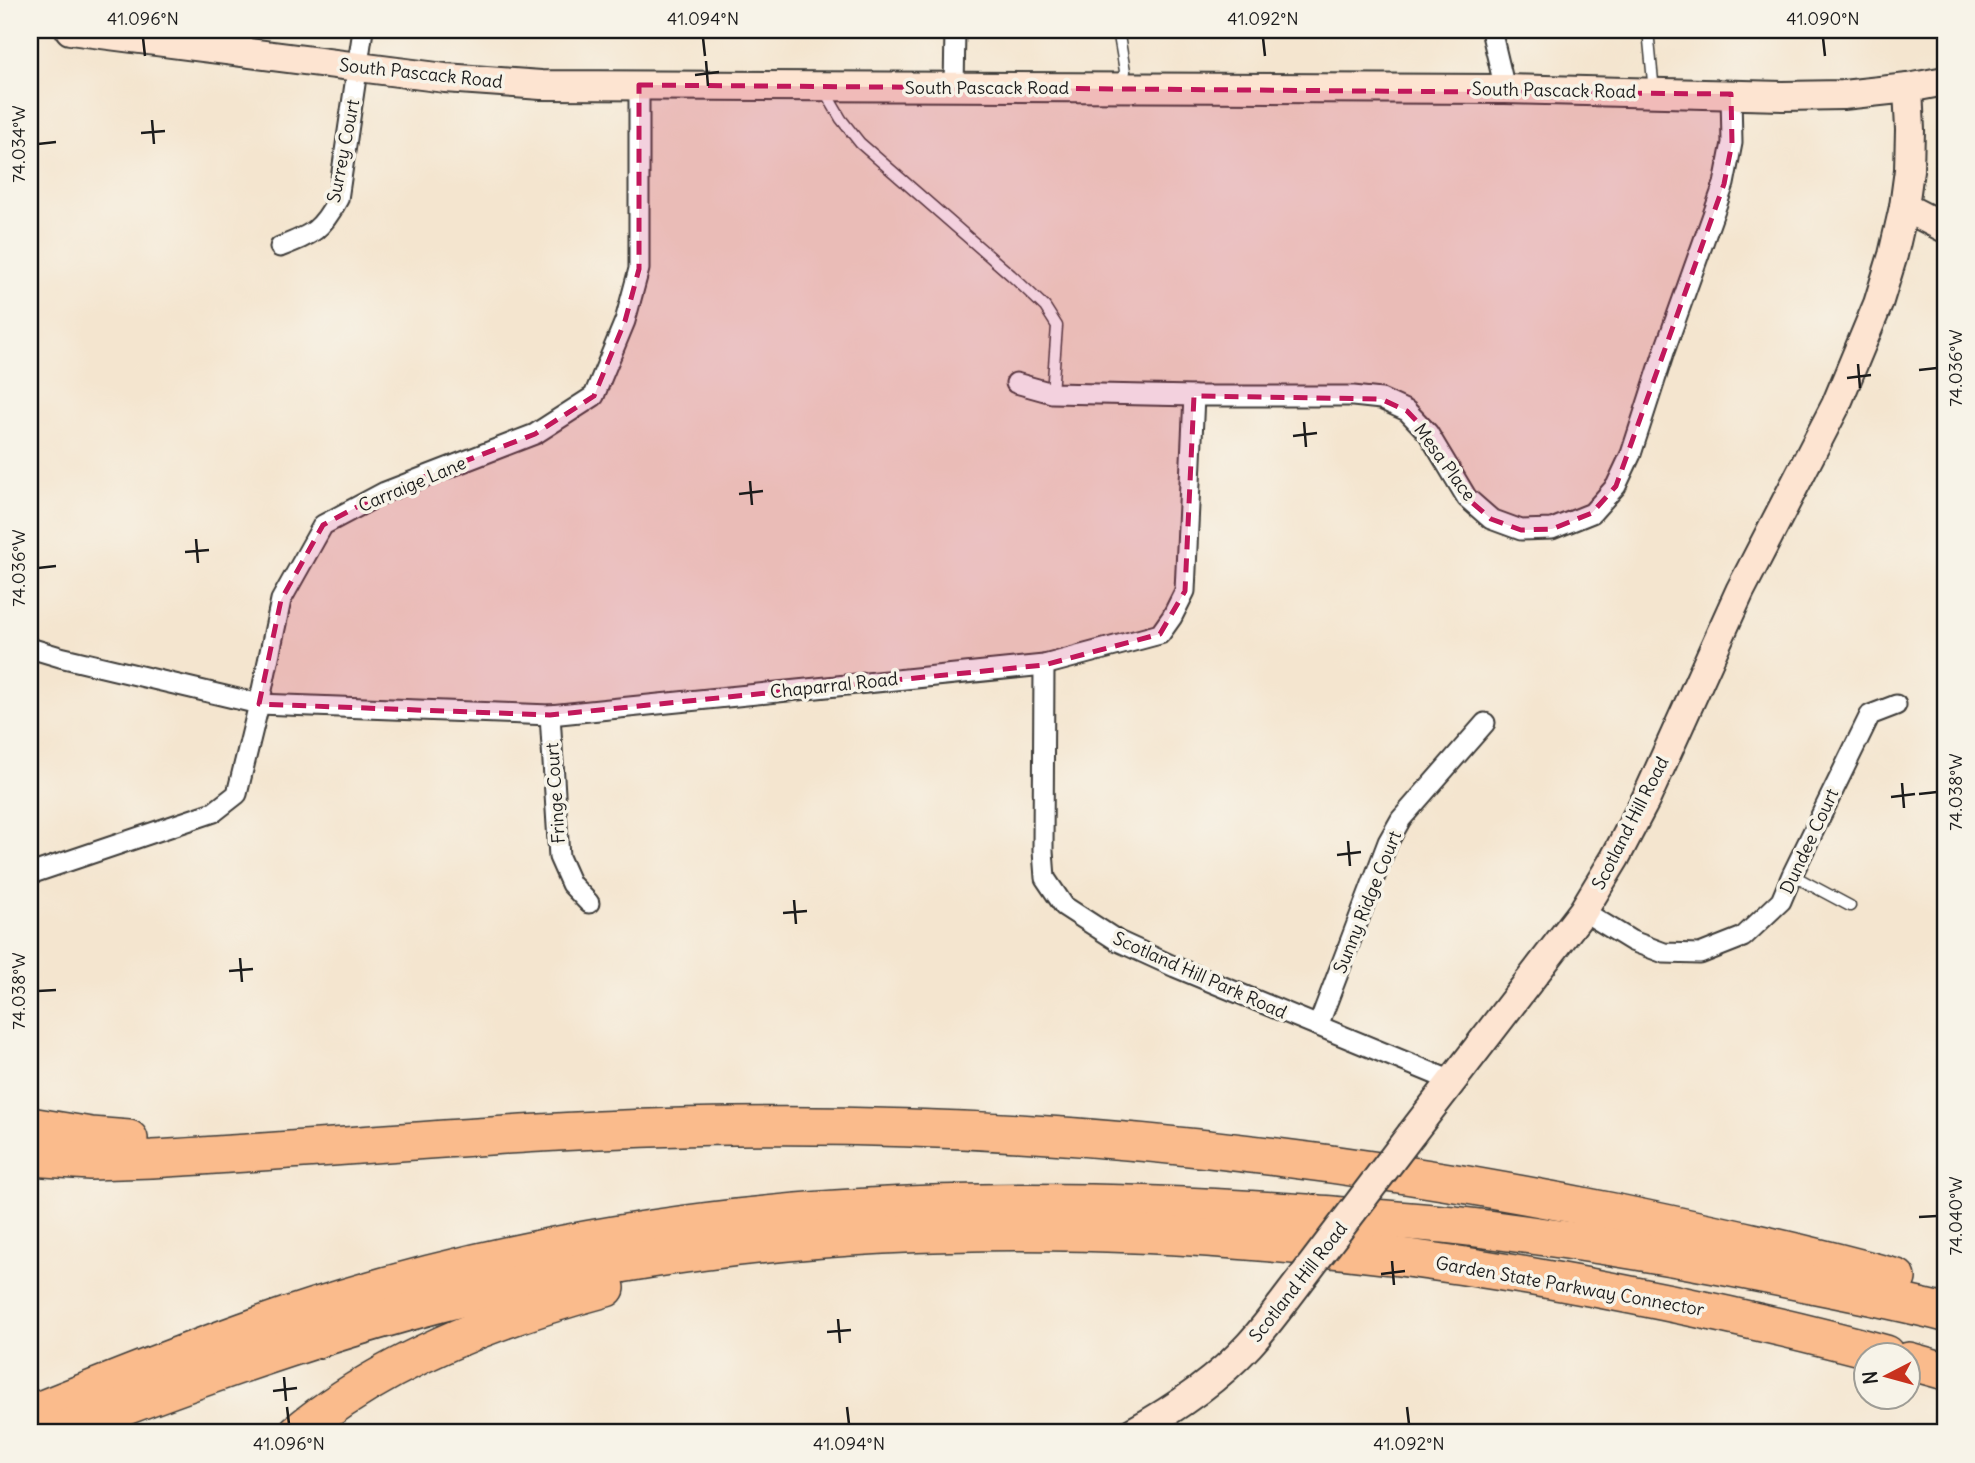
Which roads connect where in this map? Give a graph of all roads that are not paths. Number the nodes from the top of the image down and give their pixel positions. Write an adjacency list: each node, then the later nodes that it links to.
1 (70, 30): 7 (street, South Pascack Road)
2 (363, 30): 7 (street, Surrey Court)
3 (954, 30): 11 (street)
4 (1118, 30): 12 (lane)
5 (1491, 30): 14 (street)
6 (1648, 30): 15 (lane)
7 (358, 68): 9 (street, South Pascack Road); 19 (street, Surrey Court)
8 (1945, 81): 13 (street, South Pascack Road)
9 (639, 85): 10 (street, South Pascack Road); 25 (street, Carraige Lane)
10 (822, 86): 11 (street, South Pascack Road); 21 (lane)
11 (954, 87): 12 (street, South Pascack Road)
12 (1121, 87): 14 (street, South Pascack Road)
13 (1908, 88): 16 (street, South Pascack Road); 17 (street, Scotland Hill Road)
14 (1506, 89): 15 (street, South Pascack Road)
15 (1654, 92): 16 (street, South Pascack Road)
16 (1731, 94): 22 (street, Mesa Place)
17 (1904, 207): 18 (street); 33 (street, Scotland Hill Road)
18 (1945, 228)
19 (280, 247)
20 (1016, 383): 21 (street, Mesa Place)
21 (1052, 393): 22 (street, Mesa Place)
22 (1194, 396): 24 (street, Chaparral Road)
23 (30, 648): 25 (street, Chaparral Road)
24 (1044, 665): 27 (street, Chaparral Road); 34 (street, Scotland Hill Park Road)
25 (259, 704): 27 (street, Chaparral Road); 29 (street, Carraige Lane)
26 (1896, 705): 30 (street, Dundee Court)
27 (550, 715): 31 (street, Fringe Court)
28 (1485, 723): 34 (street, Sunny Ridge Court)
29 (30, 874)
30 (1792, 875): 32 (lane); 33 (street, Dundee Court)
31 (589, 903)
32 (1850, 906)
33 (1583, 911): 35 (street, Scotland Hill Road)
34 (1318, 1026): 35 (street, Scotland Hill Park Road)
35 (1452, 1081): 48 (street, Scotland Hill Road, bridge)
36 (30, 1126): 37 (highway)
37 (309, 1149): 38 (highway); 40 (highway)
38 (30, 1157)
39 (956, 1231): 42 (highway, Garden State Parkway Connector); 46 (highway); 47 (highway)
40 (1945, 1292)
41 (1945, 1314): 45 (highway)
42 (1853, 1345)
43 (1923, 1365): 44 (highway)
44 (1945, 1371)
45 (30, 1414)
46 (55, 1433)
47 (297, 1433)
48 (1131, 1433)

